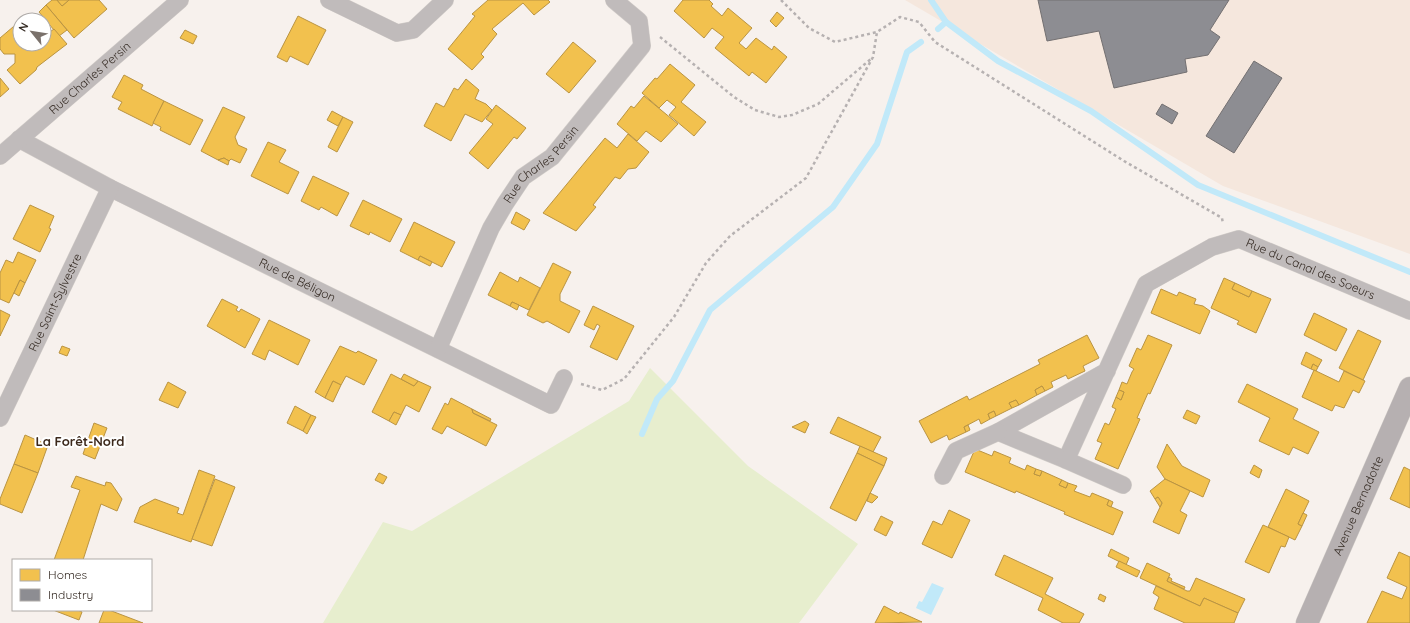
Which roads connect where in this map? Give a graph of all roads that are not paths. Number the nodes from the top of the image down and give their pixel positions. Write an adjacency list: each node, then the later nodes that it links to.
1 (180, 0): 5 (street, Rue Charles Persin)
2 (329, 0): 3 (street)
3 (445, 0)
4 (614, 0): 9 (street, Rue Charles Persin)
5 (19, 139): 6 (street, Rue Charles Persin); 7 (street, Rue de Béligon)
6 (0, 156)
7 (110, 188): 9 (street, Rue de Béligon); 13 (street, Rue Saint-Sylvestre)
8 (1410, 311): 10 (street, Rue du Canal des Soeurs)
9 (438, 349): 11 (street, Rue de Béligon)
10 (1107, 371): 14 (street); 15 (street, Rue du Canal des Soeurs)
11 (564, 378)
12 (1410, 388): 18 (street, Avenue Bernadotte)
13 (0, 418)
14 (998, 432): 15 (street); 16 (street)
15 (1066, 460): 17 (street)
16 (943, 476)
17 (1123, 485)
18 (1307, 623)

